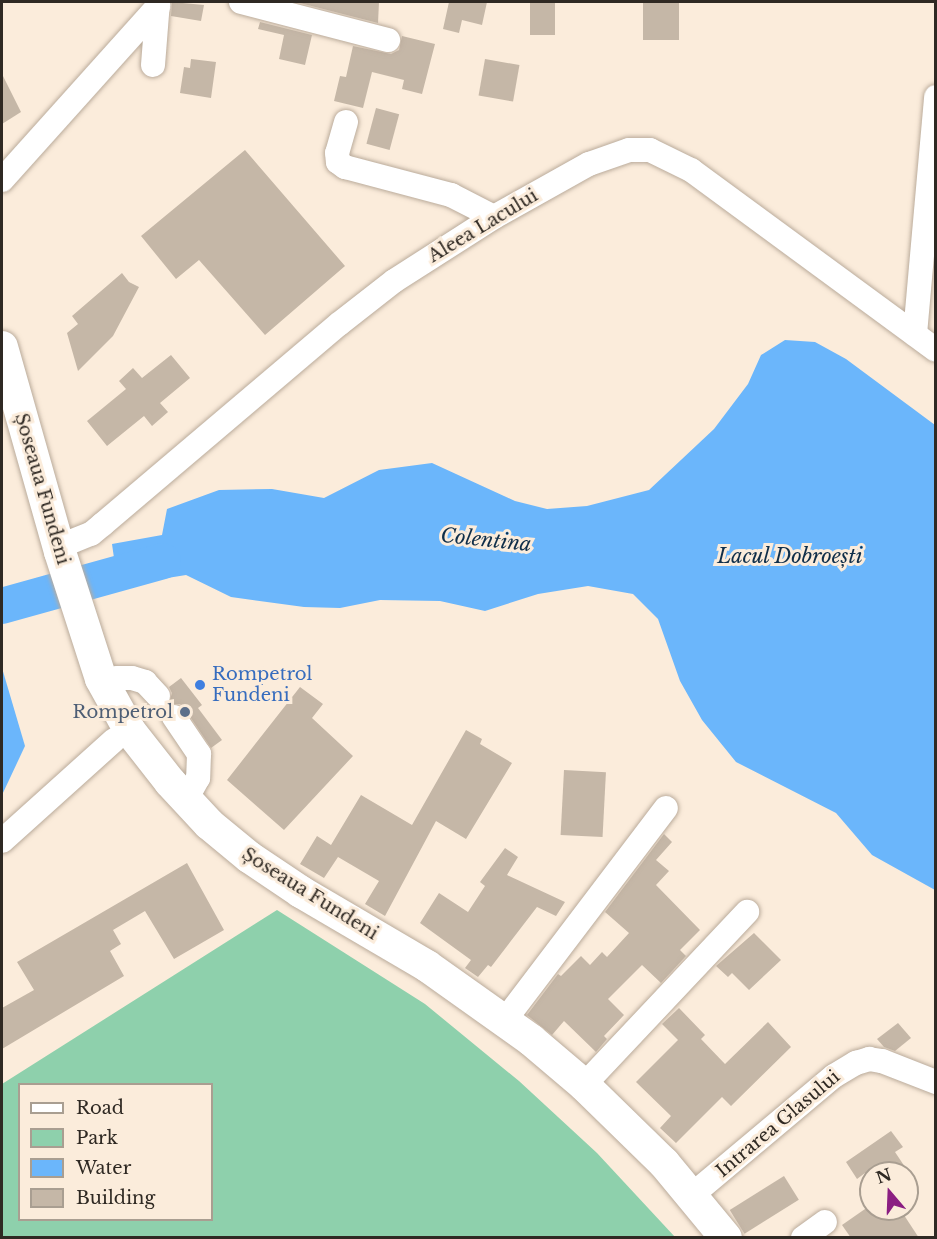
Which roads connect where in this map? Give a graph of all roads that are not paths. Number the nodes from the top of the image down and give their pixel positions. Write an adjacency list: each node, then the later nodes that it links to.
1 (241, 2): 3 (street)
2 (158, 4): 4 (street); 8 (street)
3 (388, 40)
4 (153, 65)
5 (936, 97): 7 (street)
6 (346, 122): 9 (street)
7 (933, 142): 10 (street)
8 (2, 180)
9 (494, 217): 10 (street, Aleea Lacului); 14 (street, Aleea Lacului)
10 (915, 334): 12 (street, Aleea Lacului)
11 (2, 347): 14 (main road, Șoseaua Fundeni)
12 (936, 349)
13 (2, 411): 14 (main road, Șoseaua Fundeni)
14 (53, 551): 15 (main road, Șoseaua Fundeni)
15 (96, 683): 16 (street); 18 (main road, Șoseaua Fundeni); 19 (main road, Șoseaua Fundeni)
16 (158, 696)
17 (174, 717): 19 (street)
18 (114, 740): 21 (street); 28 (main road, Șoseaua Fundeni)
19 (186, 800): 23 (main road, Șoseaua Fundeni)
20 (666, 808): 23 (street)
21 (2, 841)
22 (747, 912): 25 (street)
23 (505, 1020): 25 (main road, Șoseaua Fundeni)
24 (936, 1082): 26 (street, Intrarea Glasului)
25 (584, 1085): 26 (main road, Șoseaua Fundeni)
26 (692, 1195): 29 (main road, Șoseaua Fundeni)
27 (825, 1222): 30 (street)
28 (702, 1238)
29 (726, 1238)
30 (803, 1238)

